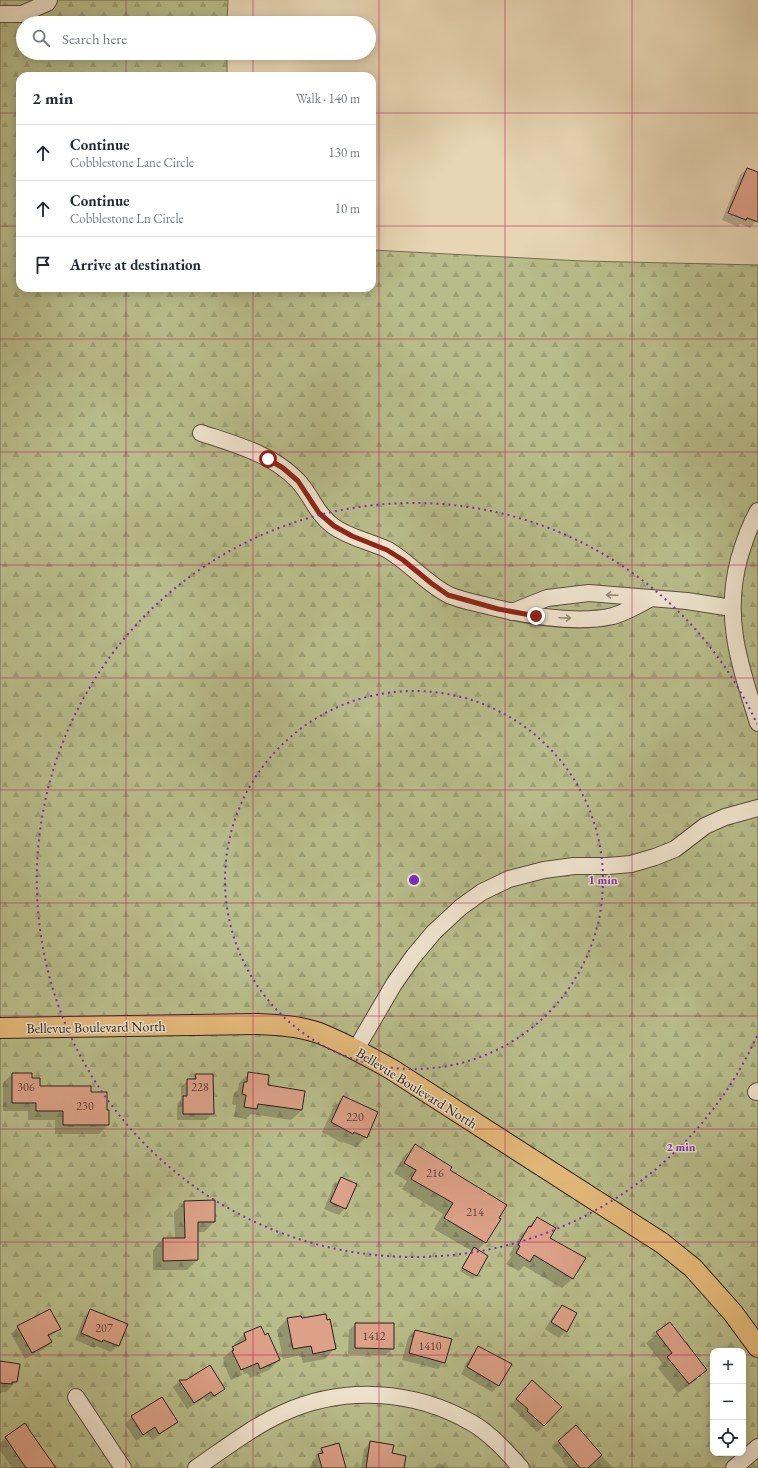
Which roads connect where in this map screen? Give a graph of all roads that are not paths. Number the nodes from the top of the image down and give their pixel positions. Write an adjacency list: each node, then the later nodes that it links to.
1 (49, 0): 2 (street)
2 (0, 14)
3 (201, 433): 7 (street)
4 (758, 511): 6 (street)
5 (651, 598): 6 (street); 7 (street, one-way to 7); 7 (street, one-way to 5)
6 (732, 608): 8 (street)
7 (512, 612)
8 (758, 722)
9 (758, 808): 11 (street)
10 (0, 1028): 11 (main road, Bellevue Boulevard North)
11 (356, 1049): 12 (main road, Bellevue Boulevard North)
12 (758, 1348)
13 (76, 1397): 15 (street)
14 (758, 1447): 18 (street)
15 (123, 1468)
16 (196, 1468): 17 (street)
17 (521, 1468)
18 (734, 1468)

